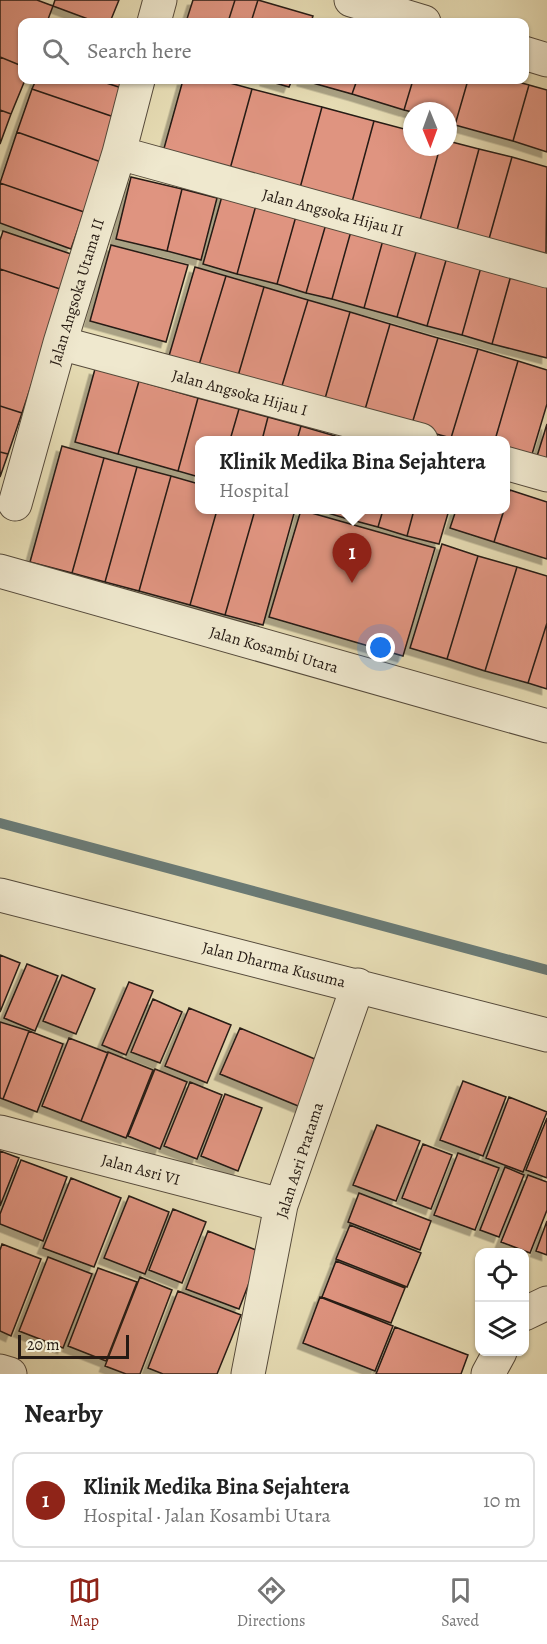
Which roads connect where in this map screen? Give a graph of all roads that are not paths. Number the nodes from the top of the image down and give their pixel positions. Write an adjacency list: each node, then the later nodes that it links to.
1 (160, 0): 3 (street)
2 (351, 0): 4 (street)
3 (155, 18)
4 (411, 18)
5 (529, 54): 6 (street)
6 (547, 60)
7 (137, 84): 8 (street, Jalan Angsoka Utama II)
8 (119, 153): 9 (street, Jalan Angsoka Hijau II); 10 (street, Jalan Angsoka Utama II)
9 (547, 271)
10 (60, 343): 11 (street, Jalan Angsoka Hijau I); 14 (street, Jalan Angsoka Utama II)
11 (403, 436)
12 (510, 464): 13 (street)
13 (547, 475)
14 (15, 504)
15 (0, 571): 16 (street, Jalan Kosambi Utara)
16 (547, 726)
17 (0, 895): 18 (street, Jalan Dharma Kusuma)
18 (358, 985): 19 (street, Jalan Dharma Kusuma); 21 (street, Jalan Asri Pratama)
19 (547, 1035)
20 (0, 1132): 21 (street, Jalan Asri VI)
21 (281, 1205): 27 (street, Jalan Asri Pratama)
22 (547, 1303): 23 (street)
23 (529, 1312)
24 (498, 1356): 28 (street)
25 (0, 1371): 26 (street)
26 (10, 1374)
27 (248, 1374)
28 (488, 1374)

